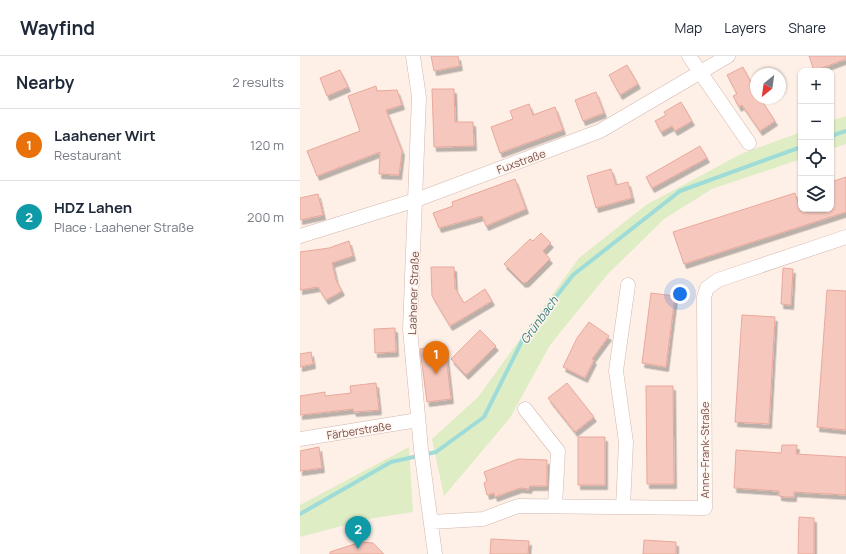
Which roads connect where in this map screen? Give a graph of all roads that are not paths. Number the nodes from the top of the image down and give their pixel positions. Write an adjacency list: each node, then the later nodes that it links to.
1 (413, 56): 6 (street, Laahener Straße)
2 (690, 56): 4 (street)
3 (728, 56): 4 (street, Fuxstraße)
4 (701, 72): 5 (street); 6 (street, Fuxstraße)
5 (749, 143)
6 (416, 200): 7 (street, Fuxstraße); 11 (street, Laahener Straße)
7 (300, 236)
8 (846, 237): 14 (street, Anne-Frank-Straße)
9 (628, 285): 14 (street)
10 (525, 410): 13 (street)
11 (418, 420): 12 (street, Färberstraße); 15 (street, Laahener Straße)
12 (300, 439)
13 (555, 506): 14 (street, Anne-Frank-Straße); 15 (street, Anne-Frank-Straße)
14 (623, 507)
15 (431, 522): 16 (street, Laahener Straße)
16 (435, 554)

